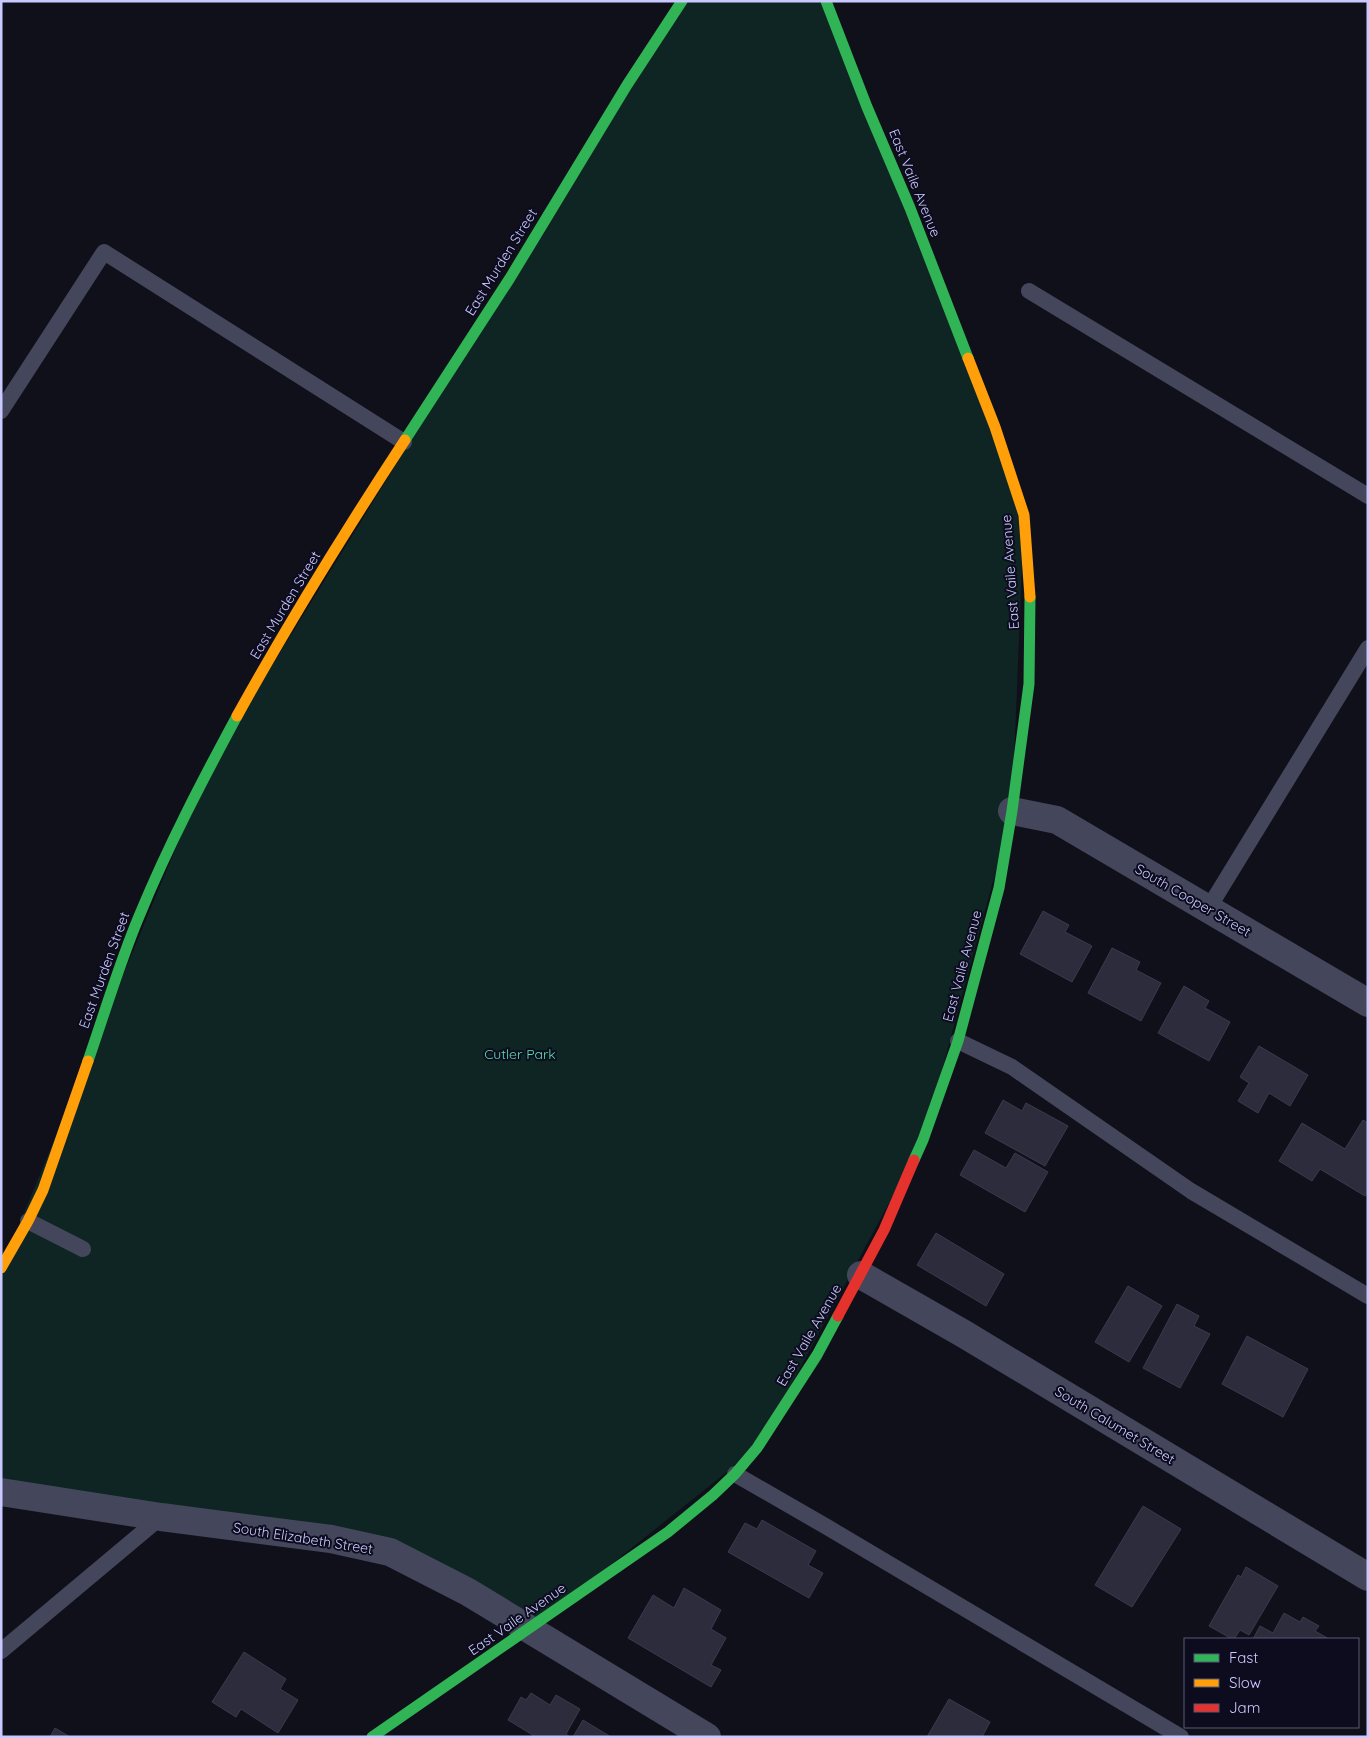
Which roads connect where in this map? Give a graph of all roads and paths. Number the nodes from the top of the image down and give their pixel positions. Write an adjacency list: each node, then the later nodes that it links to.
1 (682, 1): 5 (street, East Murden Street)
2 (826, 1): 8 (street, East Vaile Avenue)
3 (1029, 291): 6 (lane)
4 (1, 411): 5 (lane)
5 (404, 442): 12 (street, East Murden Street)
6 (1368, 496)
7 (1368, 648): 9 (lane)
8 (1012, 811): 9 (street, South Cooper Street); 11 (street, East Vaile Avenue)
9 (1208, 909): 10 (street, South Cooper Street)
10 (1368, 1003)
11 (958, 1041): 15 (street, East Vaile Avenue); 16 (lane)
12 (28, 1221): 13 (lane); 14 (street, East Murden Street)
13 (83, 1249)
14 (1, 1268)
15 (861, 1275): 17 (street, East Vaile Avenue); 20 (street, South Calumet Street)
16 (1368, 1296)
17 (735, 1474): 21 (street, East Vaile Avenue); 25 (lane)
18 (1, 1492): 19 (street, South Elizabeth Street)
19 (161, 1517): 21 (street, South Elizabeth Street); 22 (lane)
20 (1368, 1577)
21 (530, 1629): 23 (street, East Vaile Avenue); 24 (street, South Elizabeth Street)
22 (1, 1651)
23 (372, 1737)
24 (707, 1737)
25 (1181, 1737)

